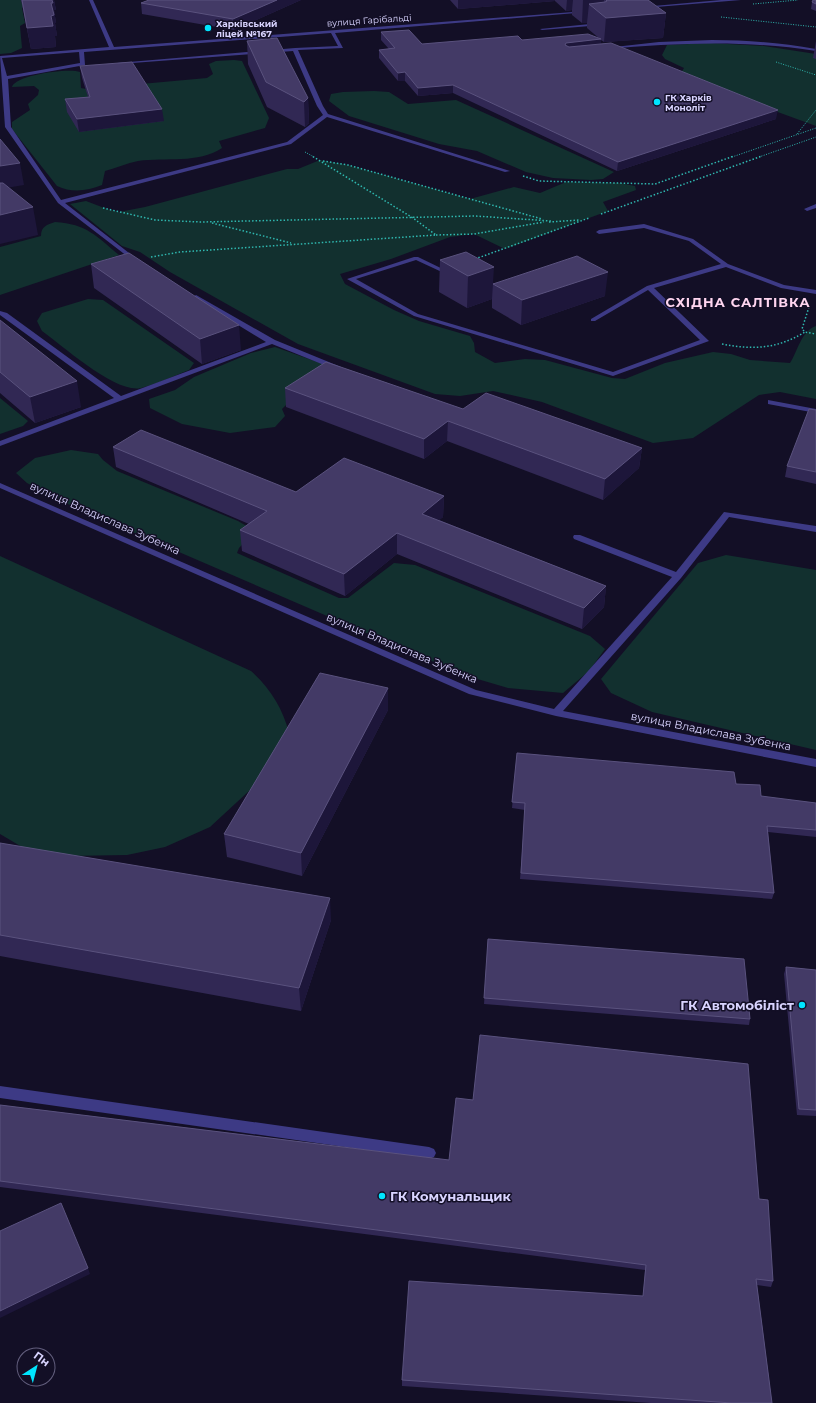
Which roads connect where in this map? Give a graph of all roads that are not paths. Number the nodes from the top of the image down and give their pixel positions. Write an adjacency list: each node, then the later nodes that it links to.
1 (91, 0): 8 (street)
2 (739, 0): 3 (street)
3 (638, 8)
4 (591, 11): 7 (street, вулиця Гарібальді)
5 (601, 24): 6 (street)
6 (542, 29)
7 (332, 31): 8 (street, вулиця Гарібальді); 9 (street)
8 (112, 48): 12 (street, вулиця Гарібальді)
9 (295, 49): 14 (street); 16 (street)
10 (597, 49): 11 (street)
11 (816, 50)
12 (81, 51): 13 (street, вулиця Гарібальді); 15 (street)
13 (0, 58): 15 (street)
14 (109, 64)
15 (5, 78): 18 (street)
16 (326, 114): 17 (street); 18 (street)
17 (507, 171)
18 (60, 202): 22 (street)
19 (816, 206): 20 (street)
20 (807, 209)
21 (599, 232): 23 (street)
22 (141, 264)
23 (726, 265): 25 (street); 27 (street)
24 (446, 272): 25 (street)
25 (649, 287): 29 (street)
26 (187, 292): 30 (street)
27 (815, 292)
28 (0, 313): 32 (street)
29 (593, 320)
30 (272, 342): 31 (street); 32 (street)
31 (346, 370)
32 (120, 399): 35 (street)
33 (771, 402): 34 (street)
34 (816, 411)
35 (0, 444)
36 (0, 485): 40 (street, вулиця Владислава Зубенка)
37 (816, 529): 39 (street)
38 (577, 537): 39 (street)
39 (678, 576): 40 (street)
40 (556, 713): 41 (street, вулиця Владислава Зубенка)
41 (816, 763)
42 (0, 1092): 43 (street)
43 (429, 1153)

